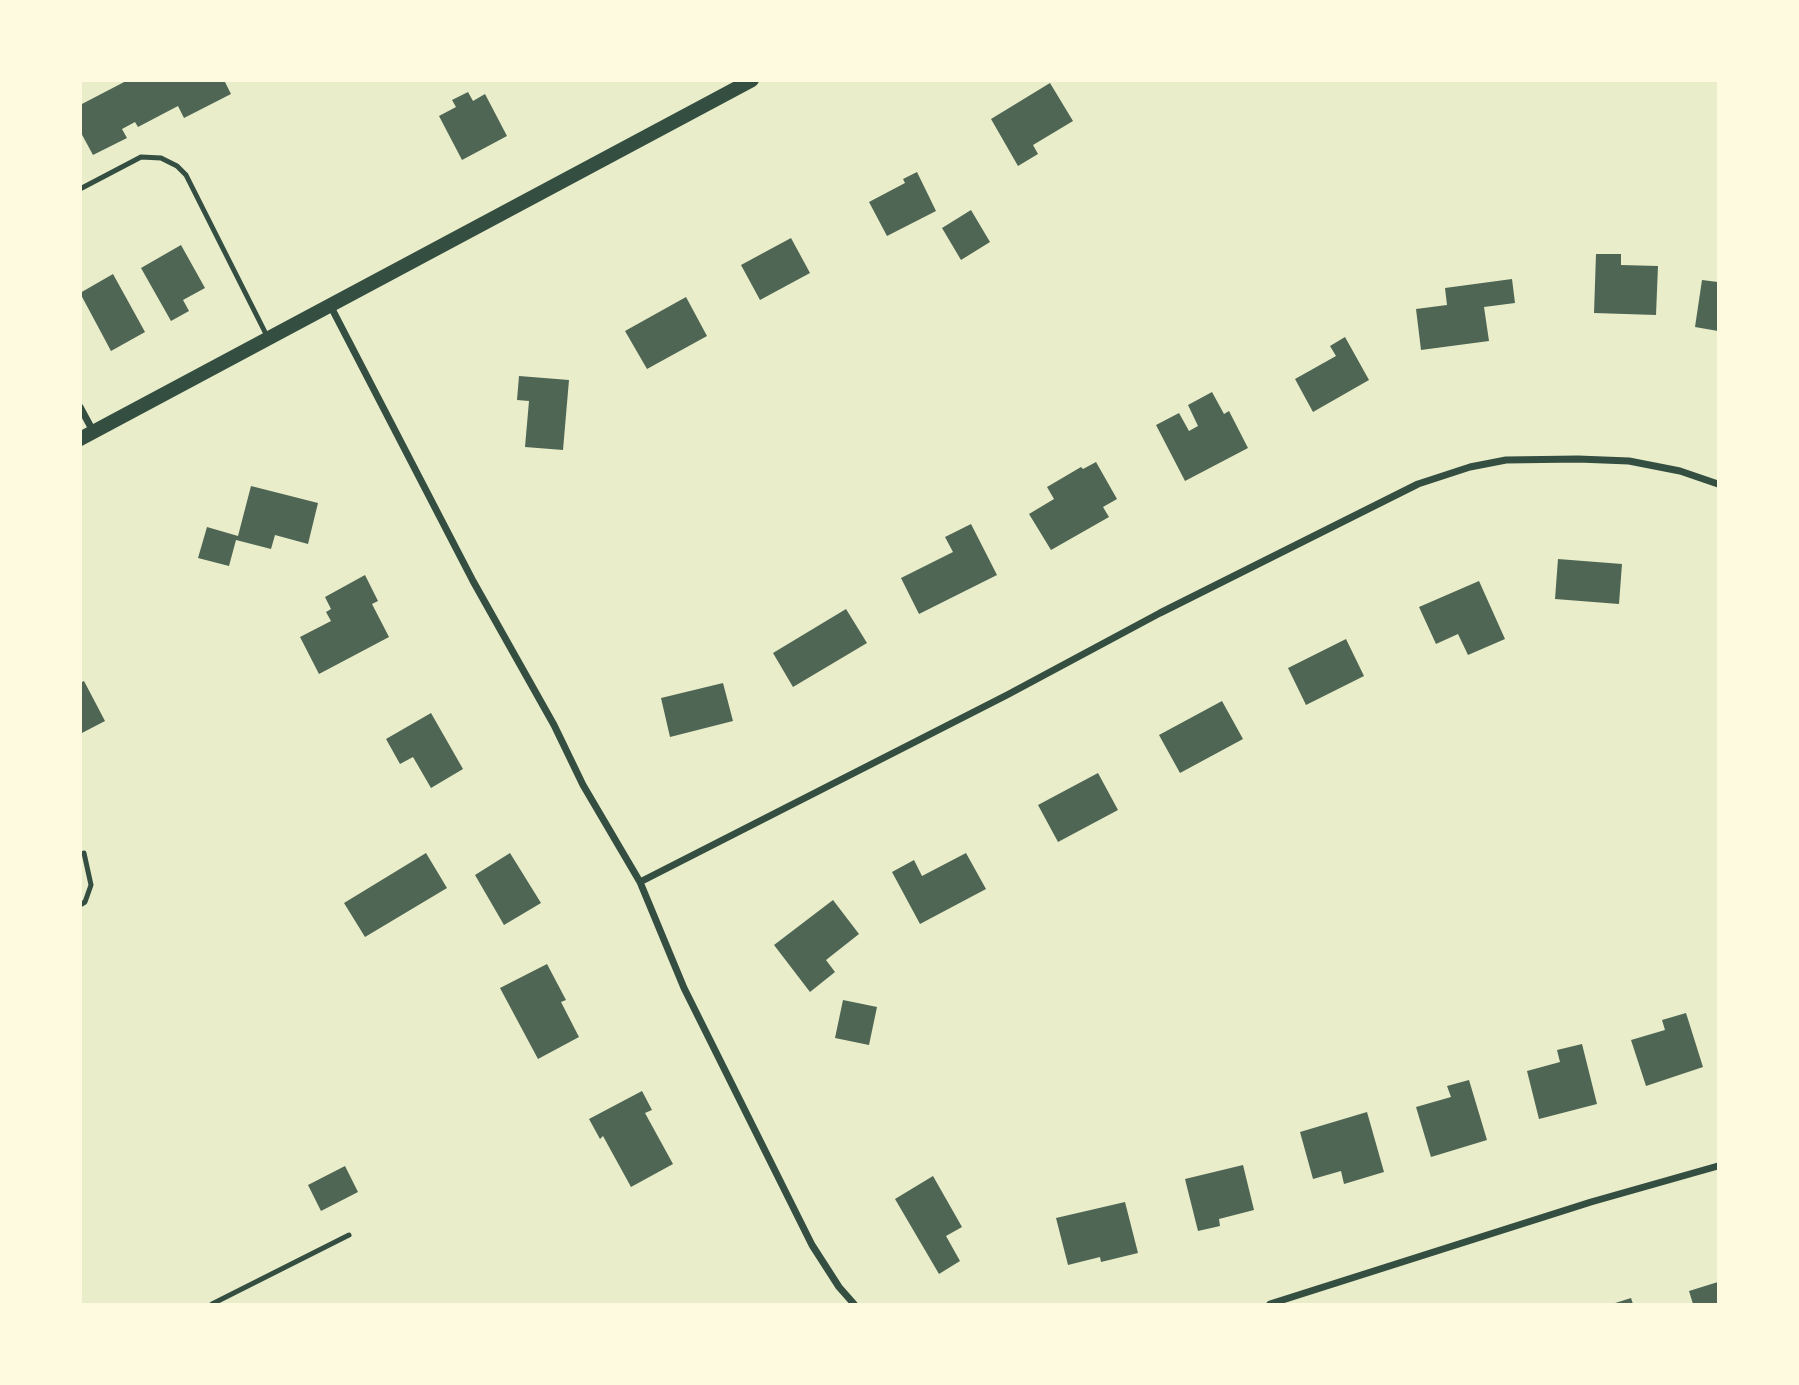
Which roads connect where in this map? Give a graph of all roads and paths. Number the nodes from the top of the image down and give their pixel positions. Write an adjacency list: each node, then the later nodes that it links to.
1 (752, 80): 3 (main road)
2 (80, 189): 4 (lane)
3 (329, 305): 4 (main road); 9 (street)
4 (268, 338): 6 (main road)
5 (80, 407): 6 (street)
6 (87, 436)
7 (1718, 484): 9 (street)
8 (84, 853): 10 (lane)
9 (640, 883): 14 (street)
10 (80, 905)
11 (1718, 1166): 15 (street)
12 (349, 1235): 13 (lane)
13 (212, 1304)
14 (854, 1304)
15 (1270, 1304)

